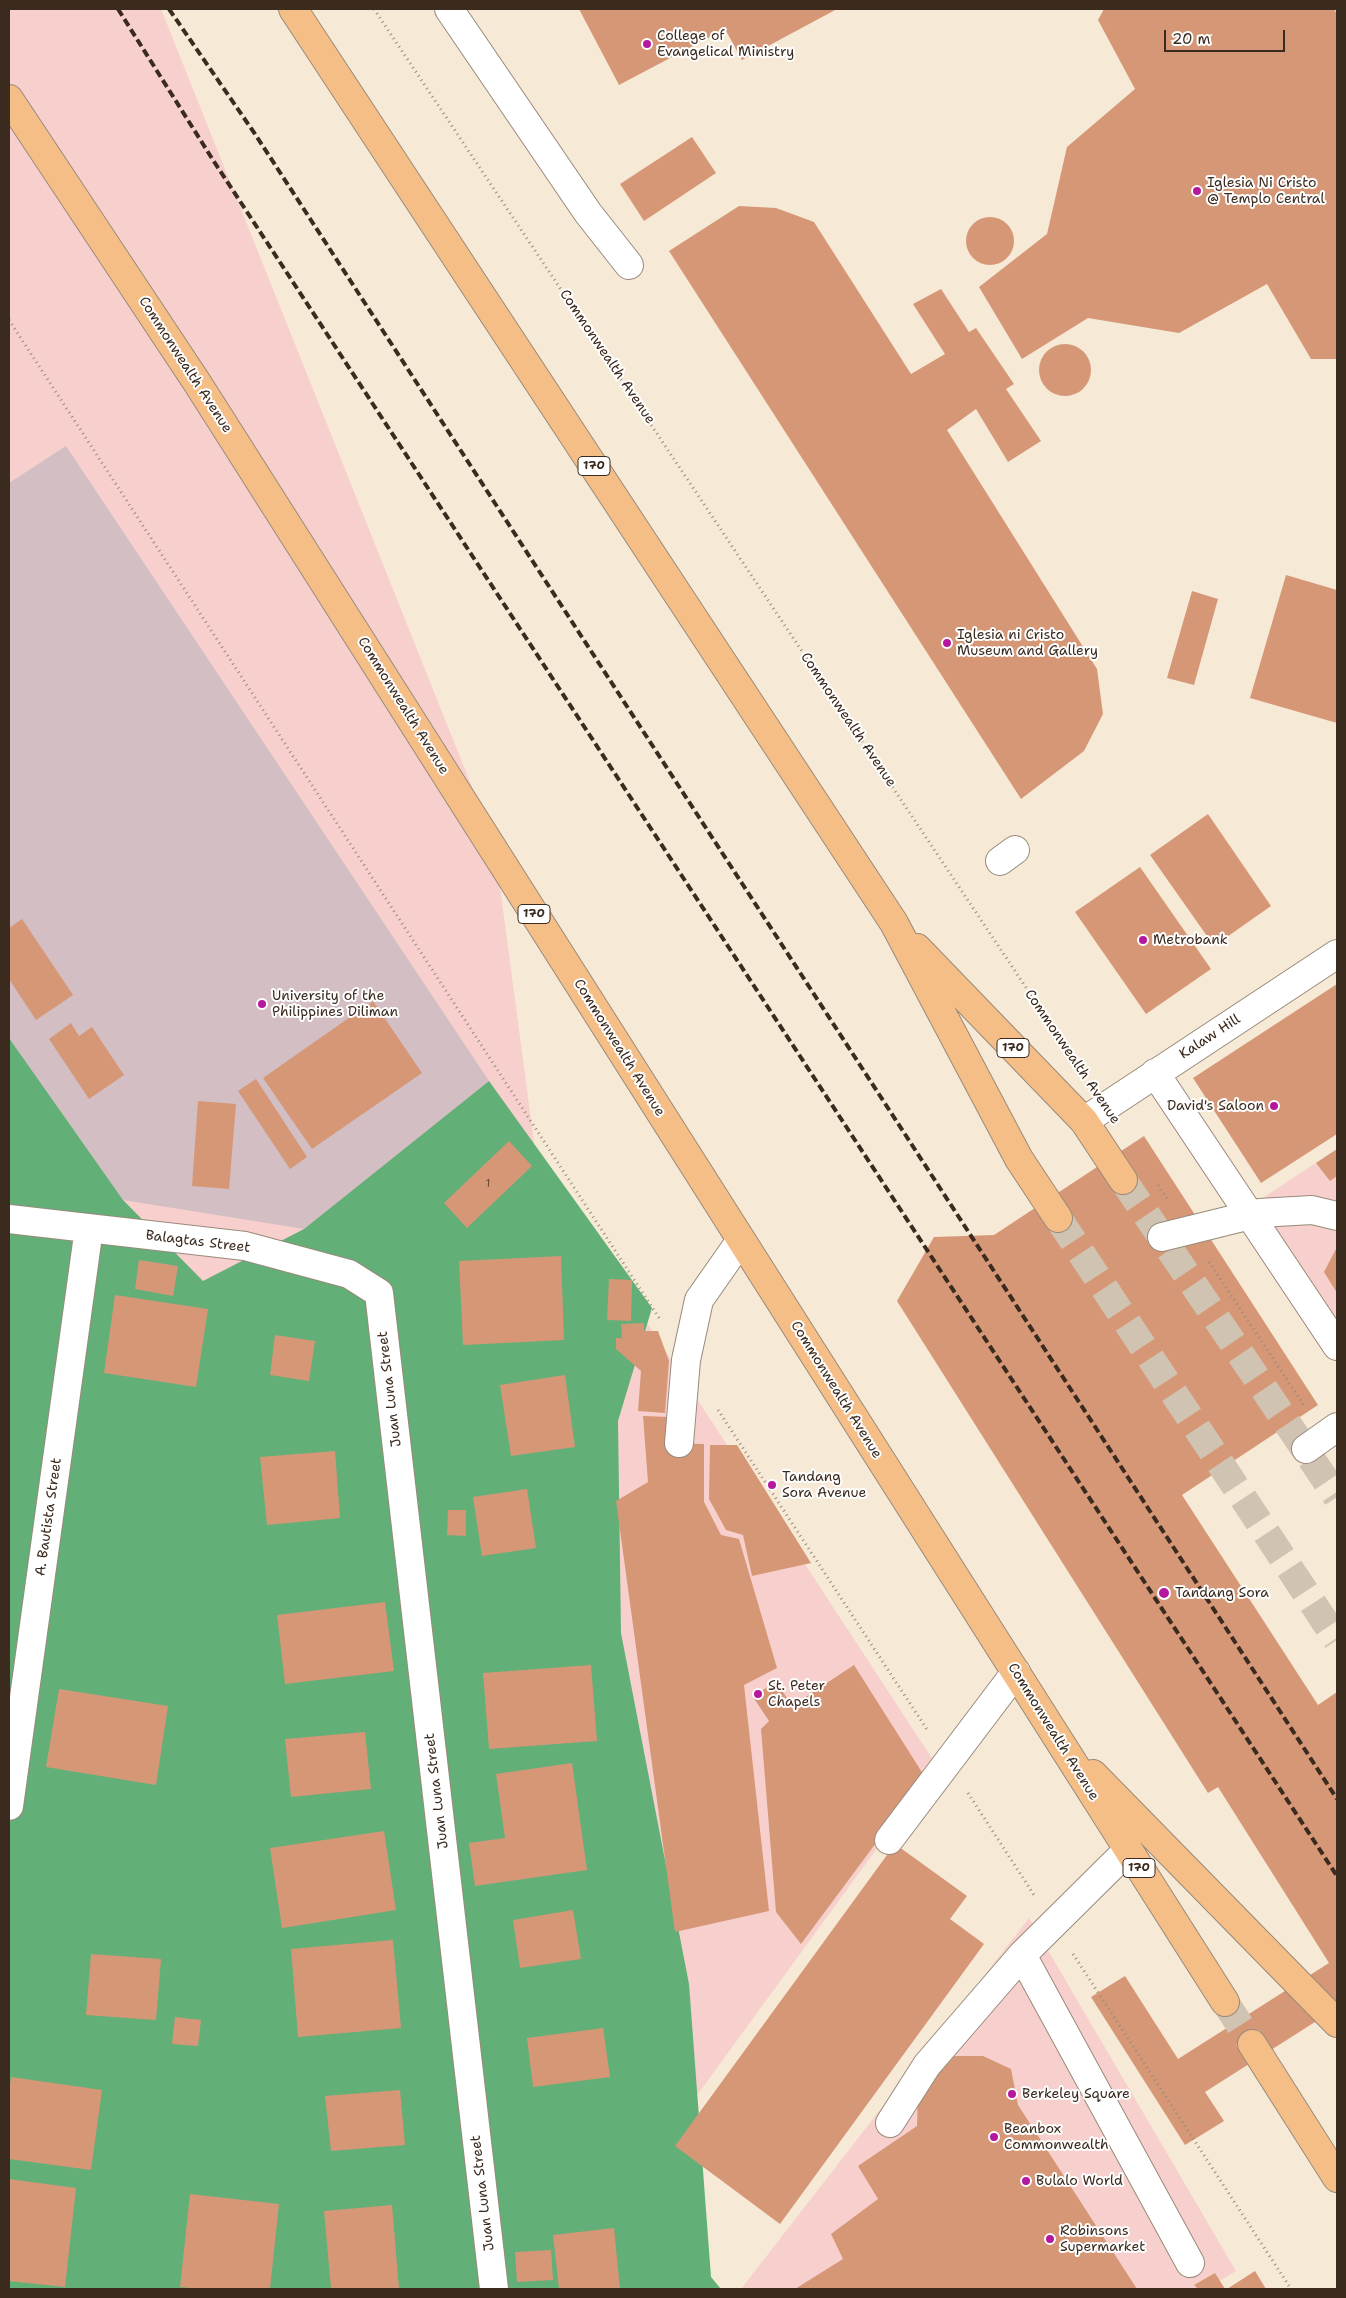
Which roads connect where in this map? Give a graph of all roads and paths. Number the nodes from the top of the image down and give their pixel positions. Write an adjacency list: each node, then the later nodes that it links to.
1 (293, 9): 7 (main road, Commonwealth Avenue / 170)
2 (374, 9): 9 (path, Commonwealth Avenue)
3 (449, 9): 5 (street)
4 (9, 99): 20 (main road, Commonwealth Avenue / 170)
5 (629, 265)
6 (9, 320): 23 (path)
7 (894, 923): 11 (main road, Commonwealth Avenue / 170); 16 (main road, Commonwealth Avenue / 170)
8 (1337, 954): 10 (street, Kalaw Hill)
9 (1067, 1050)
10 (1155, 1073): 11 (street, Kalaw Hill); 14 (street)
11 (1084, 1121): 12 (main road, Commonwealth Avenue / 170)
12 (1123, 1180)
13 (1155, 1181): 19 (path)
14 (1252, 1215): 15 (street); 19 (street); 22 (street)
15 (1337, 1216)
16 (1058, 1218)
17 (9, 1219): 18 (street, Balagtas Street)
18 (88, 1228): 21 (street, Balagtas Street); 29 (street, A. Bautista Street)
19 (1175, 1234): 24 (path)
20 (741, 1240): 23 (street); 26 (main road, Commonwealth Avenue / 170)
21 (379, 1293): 40 (street, Juan Luna Street)
22 (1337, 1346)
23 (686, 1360): 25 (street); 28 (path)
24 (1323, 1438)
25 (679, 1444)
26 (1016, 1672): 27 (main road, Commonwealth Avenue / 170); 28 (street)
27 (1054, 1734): 31 (main road, Commonwealth Avenue / 170); 35 (main road)
28 (947, 1761): 30 (street); 32 (path)
29 (9, 1806)
30 (889, 1840)
31 (1128, 1850): 32 (street); 34 (main road, Commonwealth Avenue / 170)
32 (1053, 1924): 33 (street); 41 (path)
33 (1022, 1955): 37 (street); 39 (street)
34 (1225, 2002)
35 (1337, 2023)
36 (1252, 2044): 38 (main road)
37 (890, 2123)
38 (1337, 2178)
39 (1190, 2263)
40 (494, 2289)
41 (1291, 2289)

